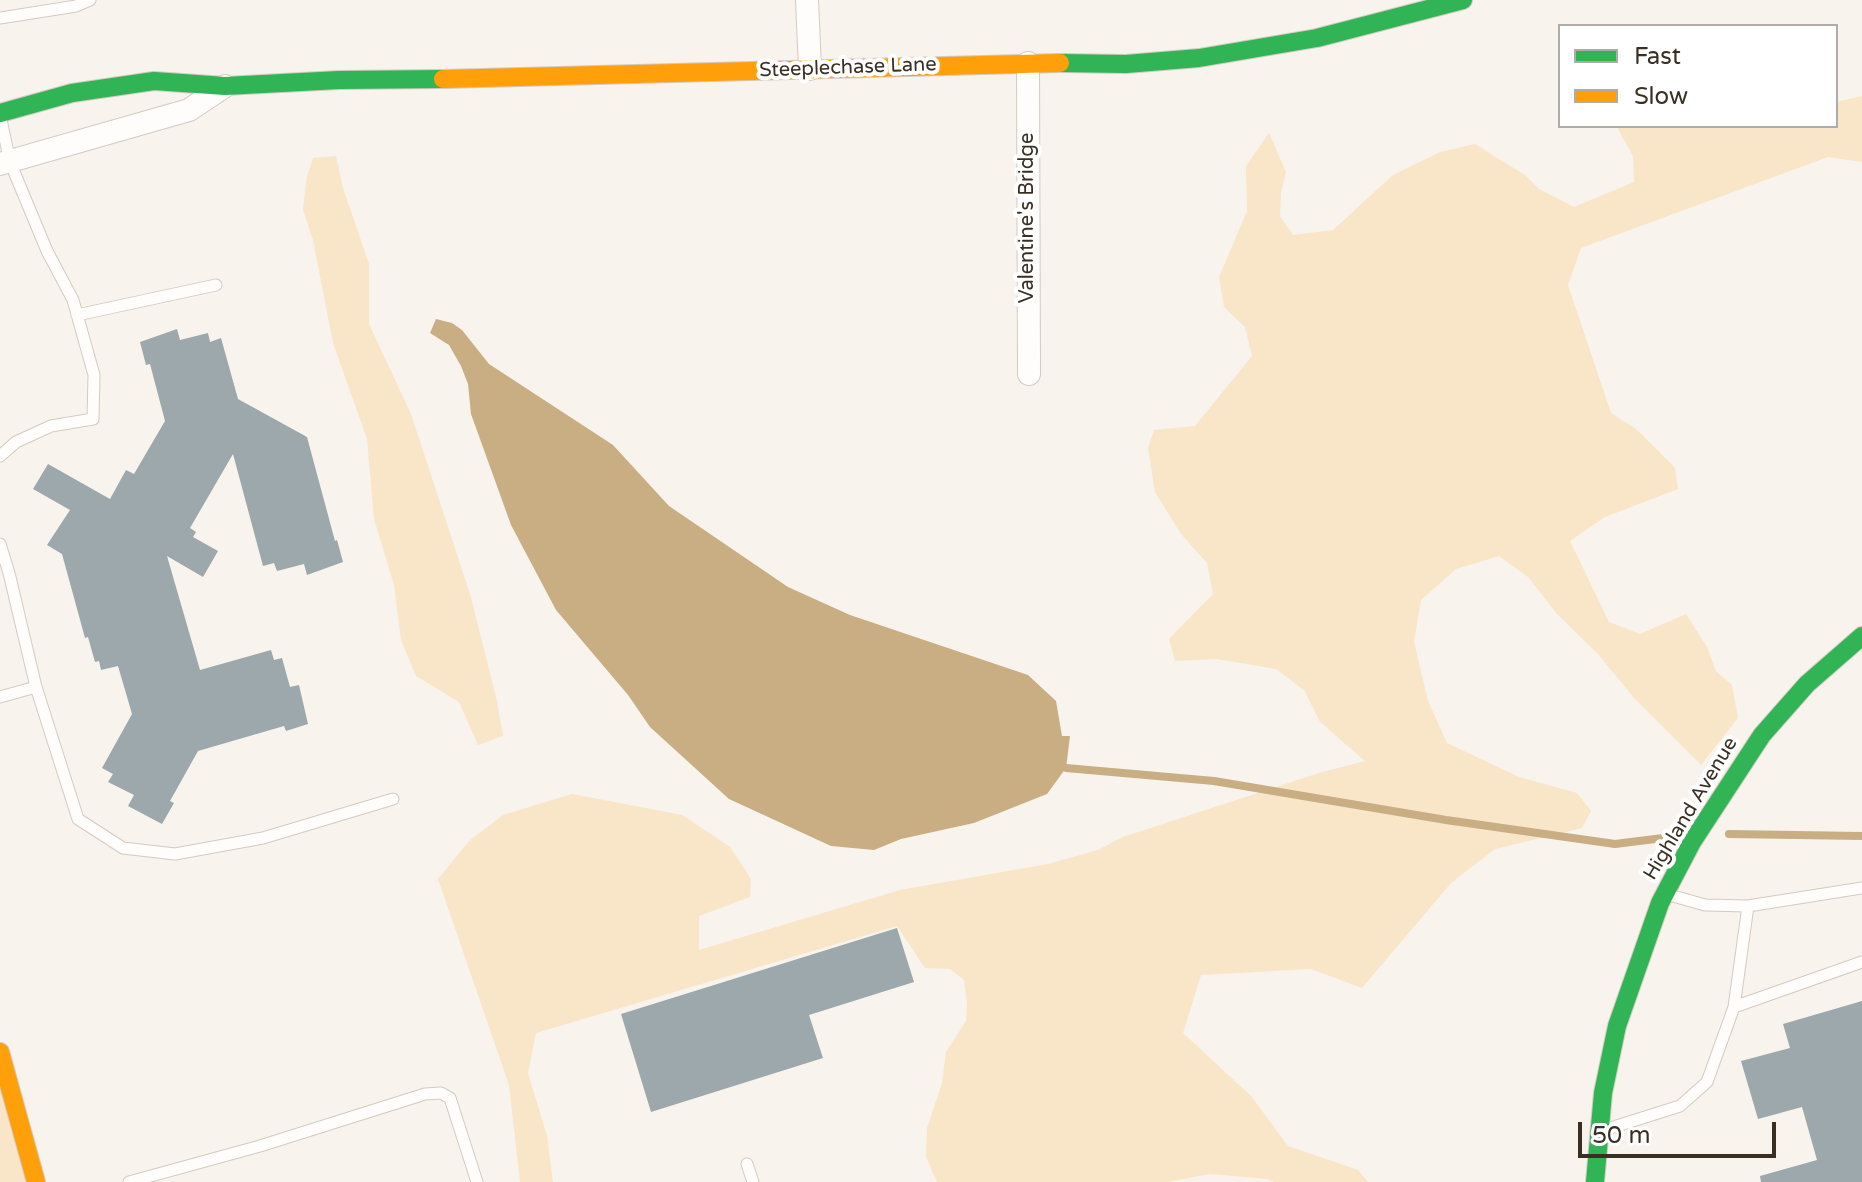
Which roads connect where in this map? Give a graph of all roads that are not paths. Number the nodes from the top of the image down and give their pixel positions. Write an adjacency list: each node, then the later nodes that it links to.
1 (90, 0): 4 (lane)
2 (807, 0): 6 (street)
3 (1455, 1): 5 (street, Steeplechase Lane)
4 (0, 18)
5 (1028, 63): 6 (street, Steeplechase Lane); 12 (street, Valentine's Bridge)
6 (810, 69): 7 (street, Steeplechase Lane)
7 (225, 86): 8 (street, Steeplechase Lane); 9 (street)
8 (0, 114): 9 (lane)
9 (5, 163): 11 (lane)
10 (216, 285): 11 (lane)
11 (77, 315): 13 (lane)
12 (1029, 374)
13 (0, 456)
14 (0, 544): 16 (lane)
15 (1862, 636): 20 (street, Highland Avenue)
16 (36, 687): 17 (lane); 18 (lane)
17 (0, 697)
18 (393, 799)
19 (1862, 888): 21 (lane)
20 (1665, 894): 21 (lane); 25 (street, Highland Avenue)
21 (1748, 906): 23 (lane)
22 (1862, 962): 23 (lane)
23 (1734, 1007): 25 (lane)
24 (0, 1052): 27 (street)
25 (1598, 1132): 31 (street, Highland Avenue)
26 (747, 1164): 30 (lane)
27 (36, 1182)
28 (129, 1182): 29 (lane)
29 (477, 1182)
30 (753, 1182)
31 (1595, 1182)

